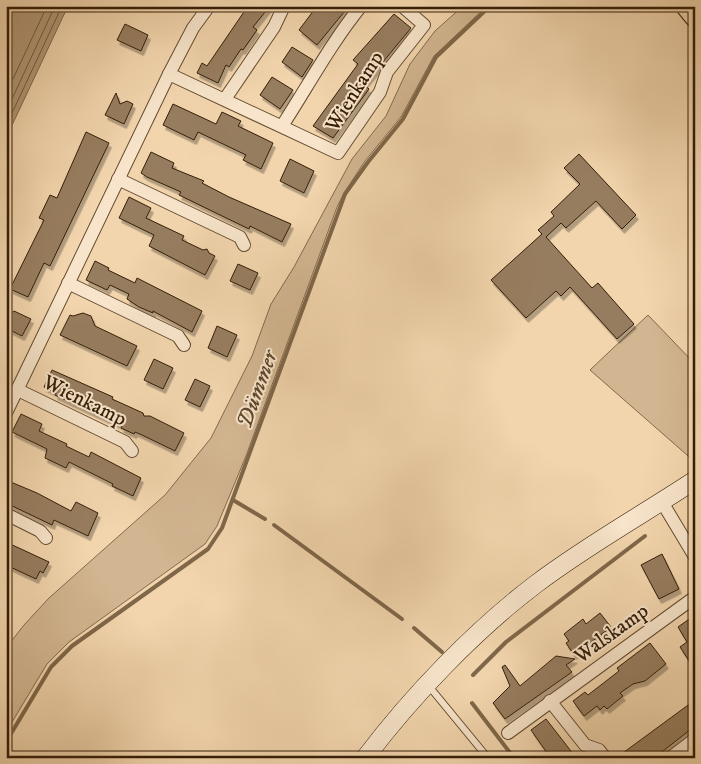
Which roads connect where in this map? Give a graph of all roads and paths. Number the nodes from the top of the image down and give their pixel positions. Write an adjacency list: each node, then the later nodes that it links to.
1 (209, 6): 7 (street)
2 (284, 6): 8 (street)
3 (361, 6): 9 (street, Wienkamp)
4 (402, 6): 9 (street, Wienkamp)
5 (686, 6): 6 (main road)
6 (695, 17)
7 (169, 74): 8 (street, Wienkamp); 10 (street, Wienkamp)
8 (225, 99): 9 (street, Wienkamp)
9 (282, 126)
10 (118, 179): 11 (street); 12 (street, Wienkamp)
11 (244, 245)
12 (68, 283): 13 (street); 14 (street, Wienkamp)
13 (184, 345)
14 (18, 390): 15 (street, Wienkamp); 16 (street, Wienkamp)
15 (6, 413)
16 (132, 451)
17 (695, 480): 18 (main road)
18 (662, 502): 21 (street); 23 (main road)
19 (6, 514): 20 (street)
20 (46, 538)
21 (695, 557)
22 (695, 597): 24 (street, Walskamp)
23 (427, 684): 27 (main road); 28 (lane)
24 (550, 701): 25 (street, Walskamp); 29 (street)
25 (508, 733)
26 (695, 739): 30 (street)
27 (365, 758)
28 (488, 758)
29 (606, 758)
30 (670, 758)

